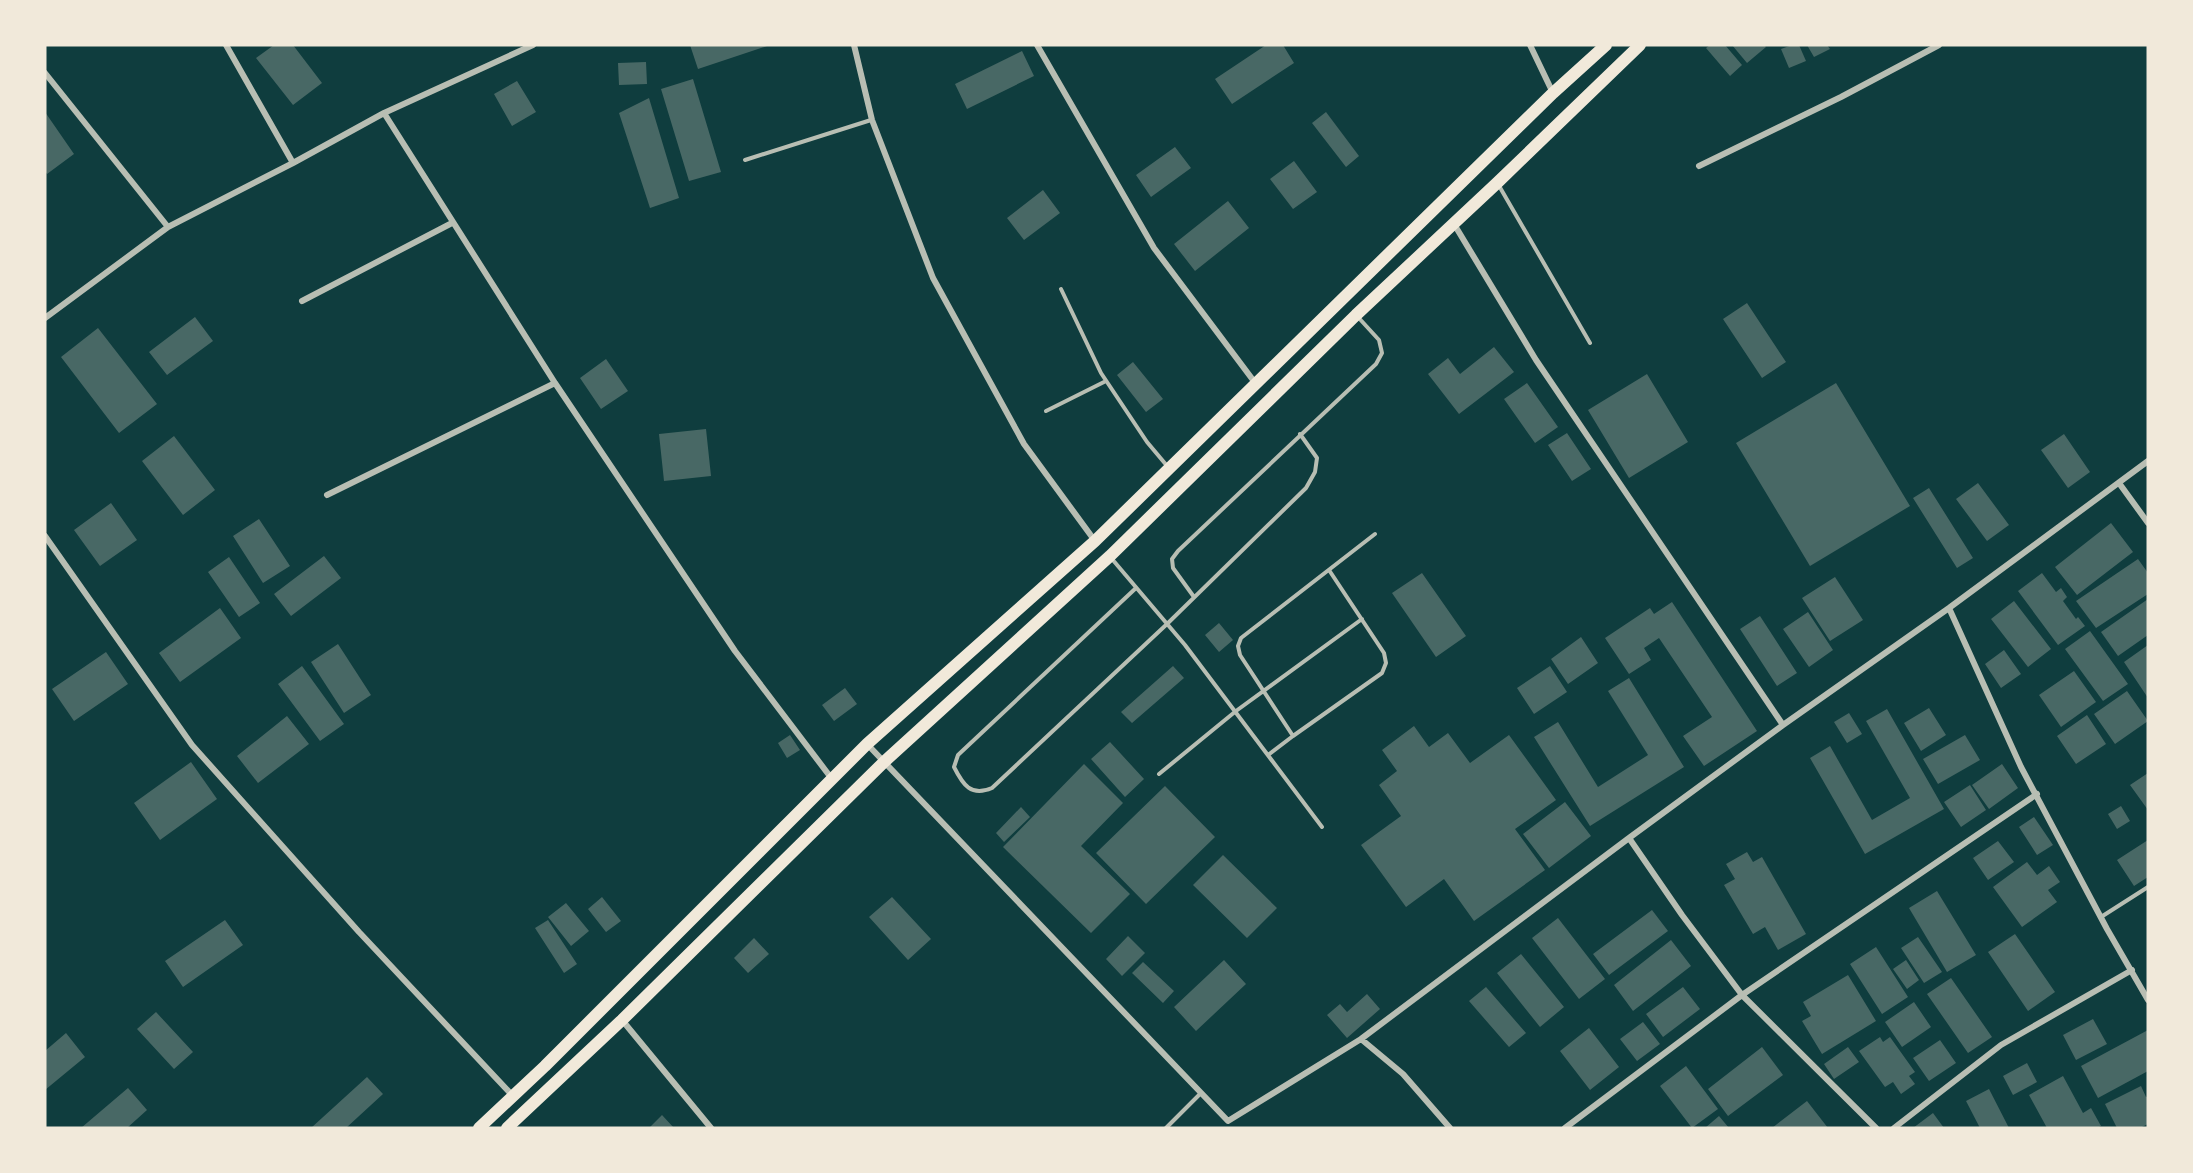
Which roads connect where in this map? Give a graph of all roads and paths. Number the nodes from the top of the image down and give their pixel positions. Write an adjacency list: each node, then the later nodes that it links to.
1 (226, 45): 14 (street)
2 (533, 45): 11 (street)
3 (854, 45): 12 (street)
4 (1037, 45): 27 (street)
5 (1530, 45): 10 (street)
6 (1606, 45): 10 (highway)
7 (1640, 45): 16 (highway)
8 (1939, 45): 15 (street)
9 (45, 73): 19 (street)
10 (1553, 93): 27 (highway)
11 (384, 113): 14 (street); 17 (street)
12 (872, 120): 13 (lane); 37 (street)
13 (745, 160)
14 (293, 163): 19 (street)
15 (1699, 166)
16 (1497, 183): 18 (highway); 24 (lane)
17 (452, 223): 21 (street); 26 (street)
18 (1454, 224): 22 (highway); 47 (street)
19 (168, 227): 23 (street)
20 (1061, 289): 25 (lane)
21 (302, 301)
22 (1356, 315): 29 (lane); 38 (highway)
23 (45, 318)
24 (1590, 343)
25 (1106, 381): 28 (lane); 31 (lane)
26 (555, 383): 33 (street); 53 (street)
27 (1256, 384): 31 (highway)
28 (1046, 411)
29 (1300, 434): 41 (lane); 41 (lane)
30 (2148, 461): 32 (street)
31 (1170, 470): 37 (highway)
32 (2119, 483): 34 (street); 42 (street)
33 (327, 495)
34 (2148, 524)
35 (1375, 534): 39 (lane)
36 (45, 536): 65 (street)
37 (1095, 542): 49 (highway)
38 (1110, 556): 40 (lane); 51 (highway)
39 (1329, 570): 43 (lane); 45 (lane)
40 (1136, 588): 44 (lane); 44 (lane)
41 (1194, 597): 44 (lane)
42 (1949, 608): 47 (street); 54 (street)
43 (1362, 619): 45 (lane); 48 (lane)
44 (1167, 624): 46 (lane)
45 (1263, 691): 46 (lane); 48 (lane)
46 (1236, 711): 50 (lane); 52 (lane)
47 (1783, 725): 56 (street)
48 (1293, 736): 50 (lane)
49 (867, 744): 51 (street); 53 (highway)
50 (1268, 755): 55 (lane)
51 (884, 762): 62 (highway); 64 (street)
52 (1159, 774)
53 (832, 779): 65 (highway)
54 (2037, 794): 58 (street); 60 (street)
55 (1322, 827)
56 (1629, 838): 60 (street); 63 (street)
57 (2148, 887): 58 (lane)
58 (2101, 917): 59 (street)
59 (2132, 970): 61 (street); 75 (street)
60 (1742, 994): 73 (street); 74 (street)
61 (2148, 1000)
62 (622, 1020): 68 (highway); 69 (street)
63 (1361, 1039): 66 (street); 72 (street)
64 (1201, 1093): 66 (street); 70 (lane)
65 (513, 1096): 67 (highway)
66 (1228, 1121): 71 (street)
67 (479, 1128)
68 (507, 1128)
69 (711, 1128)
70 (1166, 1128)
71 (1234, 1128)
72 (1450, 1128)
73 (1565, 1128)
74 (1876, 1128)
75 (1894, 1128)

